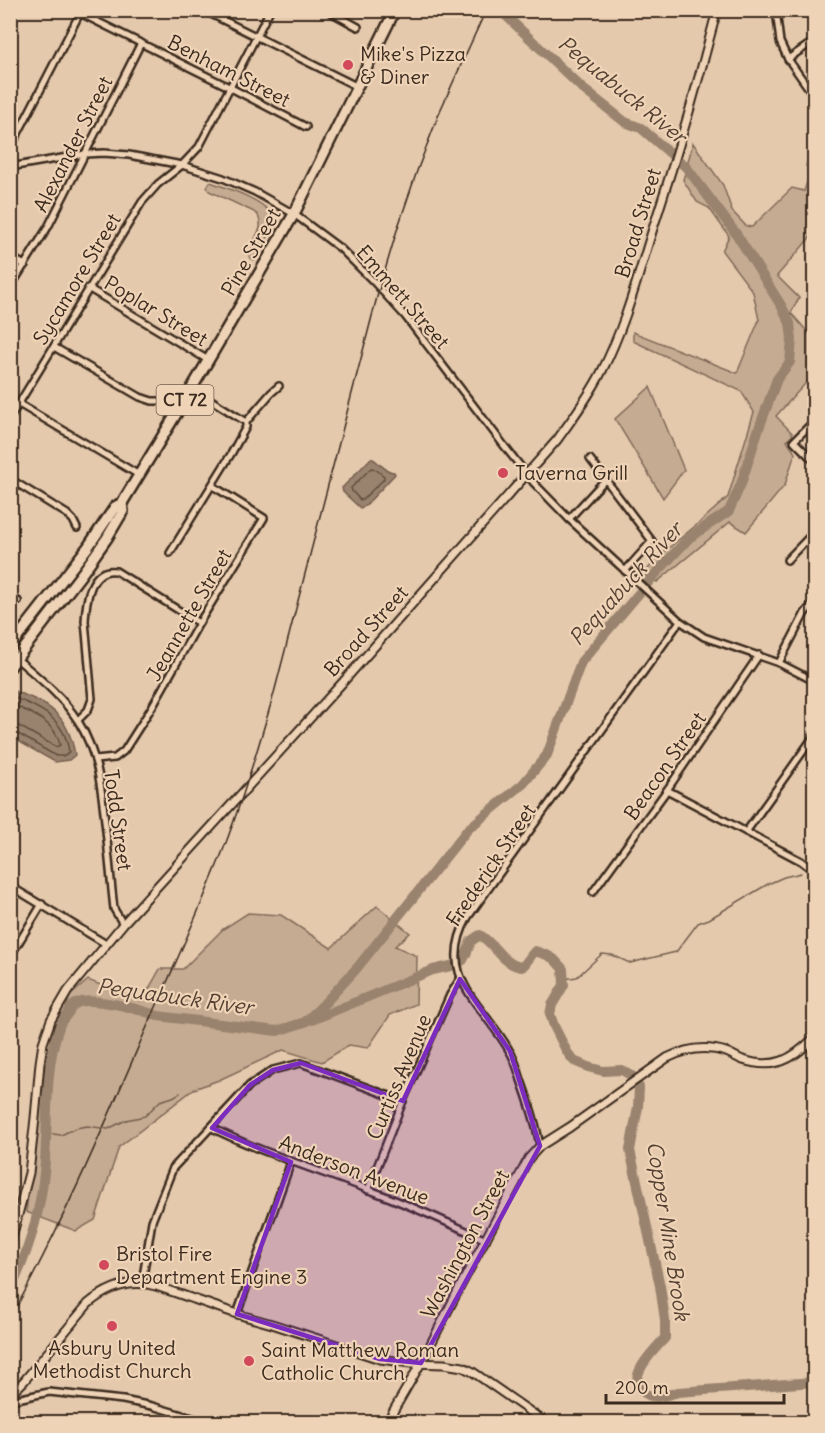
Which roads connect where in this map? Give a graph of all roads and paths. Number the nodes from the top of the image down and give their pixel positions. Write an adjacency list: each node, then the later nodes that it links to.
1 (96, 10): 9 (street)
2 (204, 10): 11 (street)
3 (270, 10): 11 (street, Sycamore Street)
4 (327, 10): 10 (street)
5 (394, 10): 15 (highway, Pine Street / CT 72)
6 (717, 10): 39 (main road, Broad Street)
7 (776, 10): 14 (street)
8 (77, 12): 9 (street, Benham Street); 19 (street)
9 (92, 18): 13 (street, Benham Street)
10 (358, 27)
11 (256, 37): 15 (street); 16 (street, Sycamore Street)
12 (814, 41): 14 (street)
13 (141, 43): 16 (street, Benham Street); 20 (street, Alexander Street)
14 (788, 58): 17 (street)
15 (356, 86): 23 (highway, Pine Street / CT 72)
16 (231, 88): 18 (street, Benham Street); 21 (street, Sycamore Street)
17 (814, 96)
18 (306, 127)
19 (10, 149)
20 (85, 154): 21 (street, Emmett Street); 22 (street, Emmett Street); 25 (street, Alexander Street)
21 (182, 165): 23 (street, Emmett Street); 27 (street, Sycamore Street)
22 (10, 167)
23 (294, 214): 29 (highway, Pine Street / CT 72); 39 (street, Emmett Street)
24 (10, 257): 25 (street)
25 (25, 265): 26 (street, Alexander Street)
26 (10, 288)
27 (88, 288): 28 (street, Sycamore Street); 29 (street, Poplar Street)
28 (54, 347): 32 (street); 33 (street, Sycamore Street)
29 (208, 360): 31 (highway, Pine Street / CT 72)
30 (279, 386): 36 (street)
31 (192, 388): 36 (street); 40 (highway, Pine Street / CT 72)
32 (158, 401)
33 (19, 404): 34 (street, Sycamore Street); 40 (street)
34 (10, 418)
35 (814, 421): 38 (street)
36 (246, 422): 43 (street)
37 (590, 459): 42 (street)
38 (814, 461)
39 (527, 474): 45 (street, Emmett Street); 71 (main road, Broad Street)
40 (139, 475): 44 (highway, Pine Street / CT 72)
41 (10, 478): 46 (street)
42 (605, 480): 45 (street); 50 (street)
43 (213, 486): 48 (street); 55 (street, Jeannette Street)
44 (122, 503): 56 (highway, Pine Street / CT 72); 57 (highway, Pine Street / CT 72)
45 (569, 519): 50 (street, Emmett Street)
46 (77, 528)
47 (814, 532): 49 (street)
48 (170, 553)
49 (787, 560)
50 (625, 571): 54 (street, Emmett Street)
51 (10, 598): 52 (street)
52 (18, 600)
53 (814, 605): 59 (street)
54 (680, 621): 58 (street, Emmett Street); 74 (street, Frederick Street)
55 (199, 623): 62 (street); 64 (street, Jeannette Street)
56 (10, 647)
57 (14, 656): 60 (highway, CT 72); 62 (street, Todd Street)
58 (759, 656): 59 (street, Emmett Street); 65 (street, Beacon Street)
59 (779, 663): 61 (street, Emmett Street)
60 (10, 667)
61 (814, 681)
62 (78, 720): 64 (street, Todd Street)
63 (814, 736): 66 (street)
64 (95, 760): 71 (street, Todd Street)
65 (667, 790): 66 (street); 69 (street, Beacon Street)
66 (747, 832): 67 (street)
67 (814, 871)
68 (10, 886): 70 (street)
69 (593, 892)
70 (42, 904): 72 (street); 73 (street)
71 (123, 924): 72 (main road, Broad Street)
72 (106, 944): 82 (main road, Broad Street)
73 (10, 957)
74 (460, 979): 76 (street, Curtiss Avenue); 78 (street, Frederick Street)
75 (814, 1038): 78 (main road)
76 (403, 1101): 77 (street); 80 (street, Curtiss Avenue)
77 (212, 1128): 79 (street, Anderson Avenue); 83 (street)
78 (540, 1146): 81 (main road, Washington Street)
79 (291, 1162): 80 (street, Anderson Avenue); 84 (street)
80 (368, 1190): 81 (street, Anderson Avenue)
81 (486, 1240): 85 (main road, Washington Street)
82 (10, 1245)
83 (142, 1283): 84 (main road); 86 (main road)
84 (237, 1314): 85 (main road)
85 (421, 1363): 88 (main road, Washington Street); 89 (main road)
86 (10, 1397): 87 (street)
87 (206, 1422)
88 (387, 1422)
89 (545, 1422)

